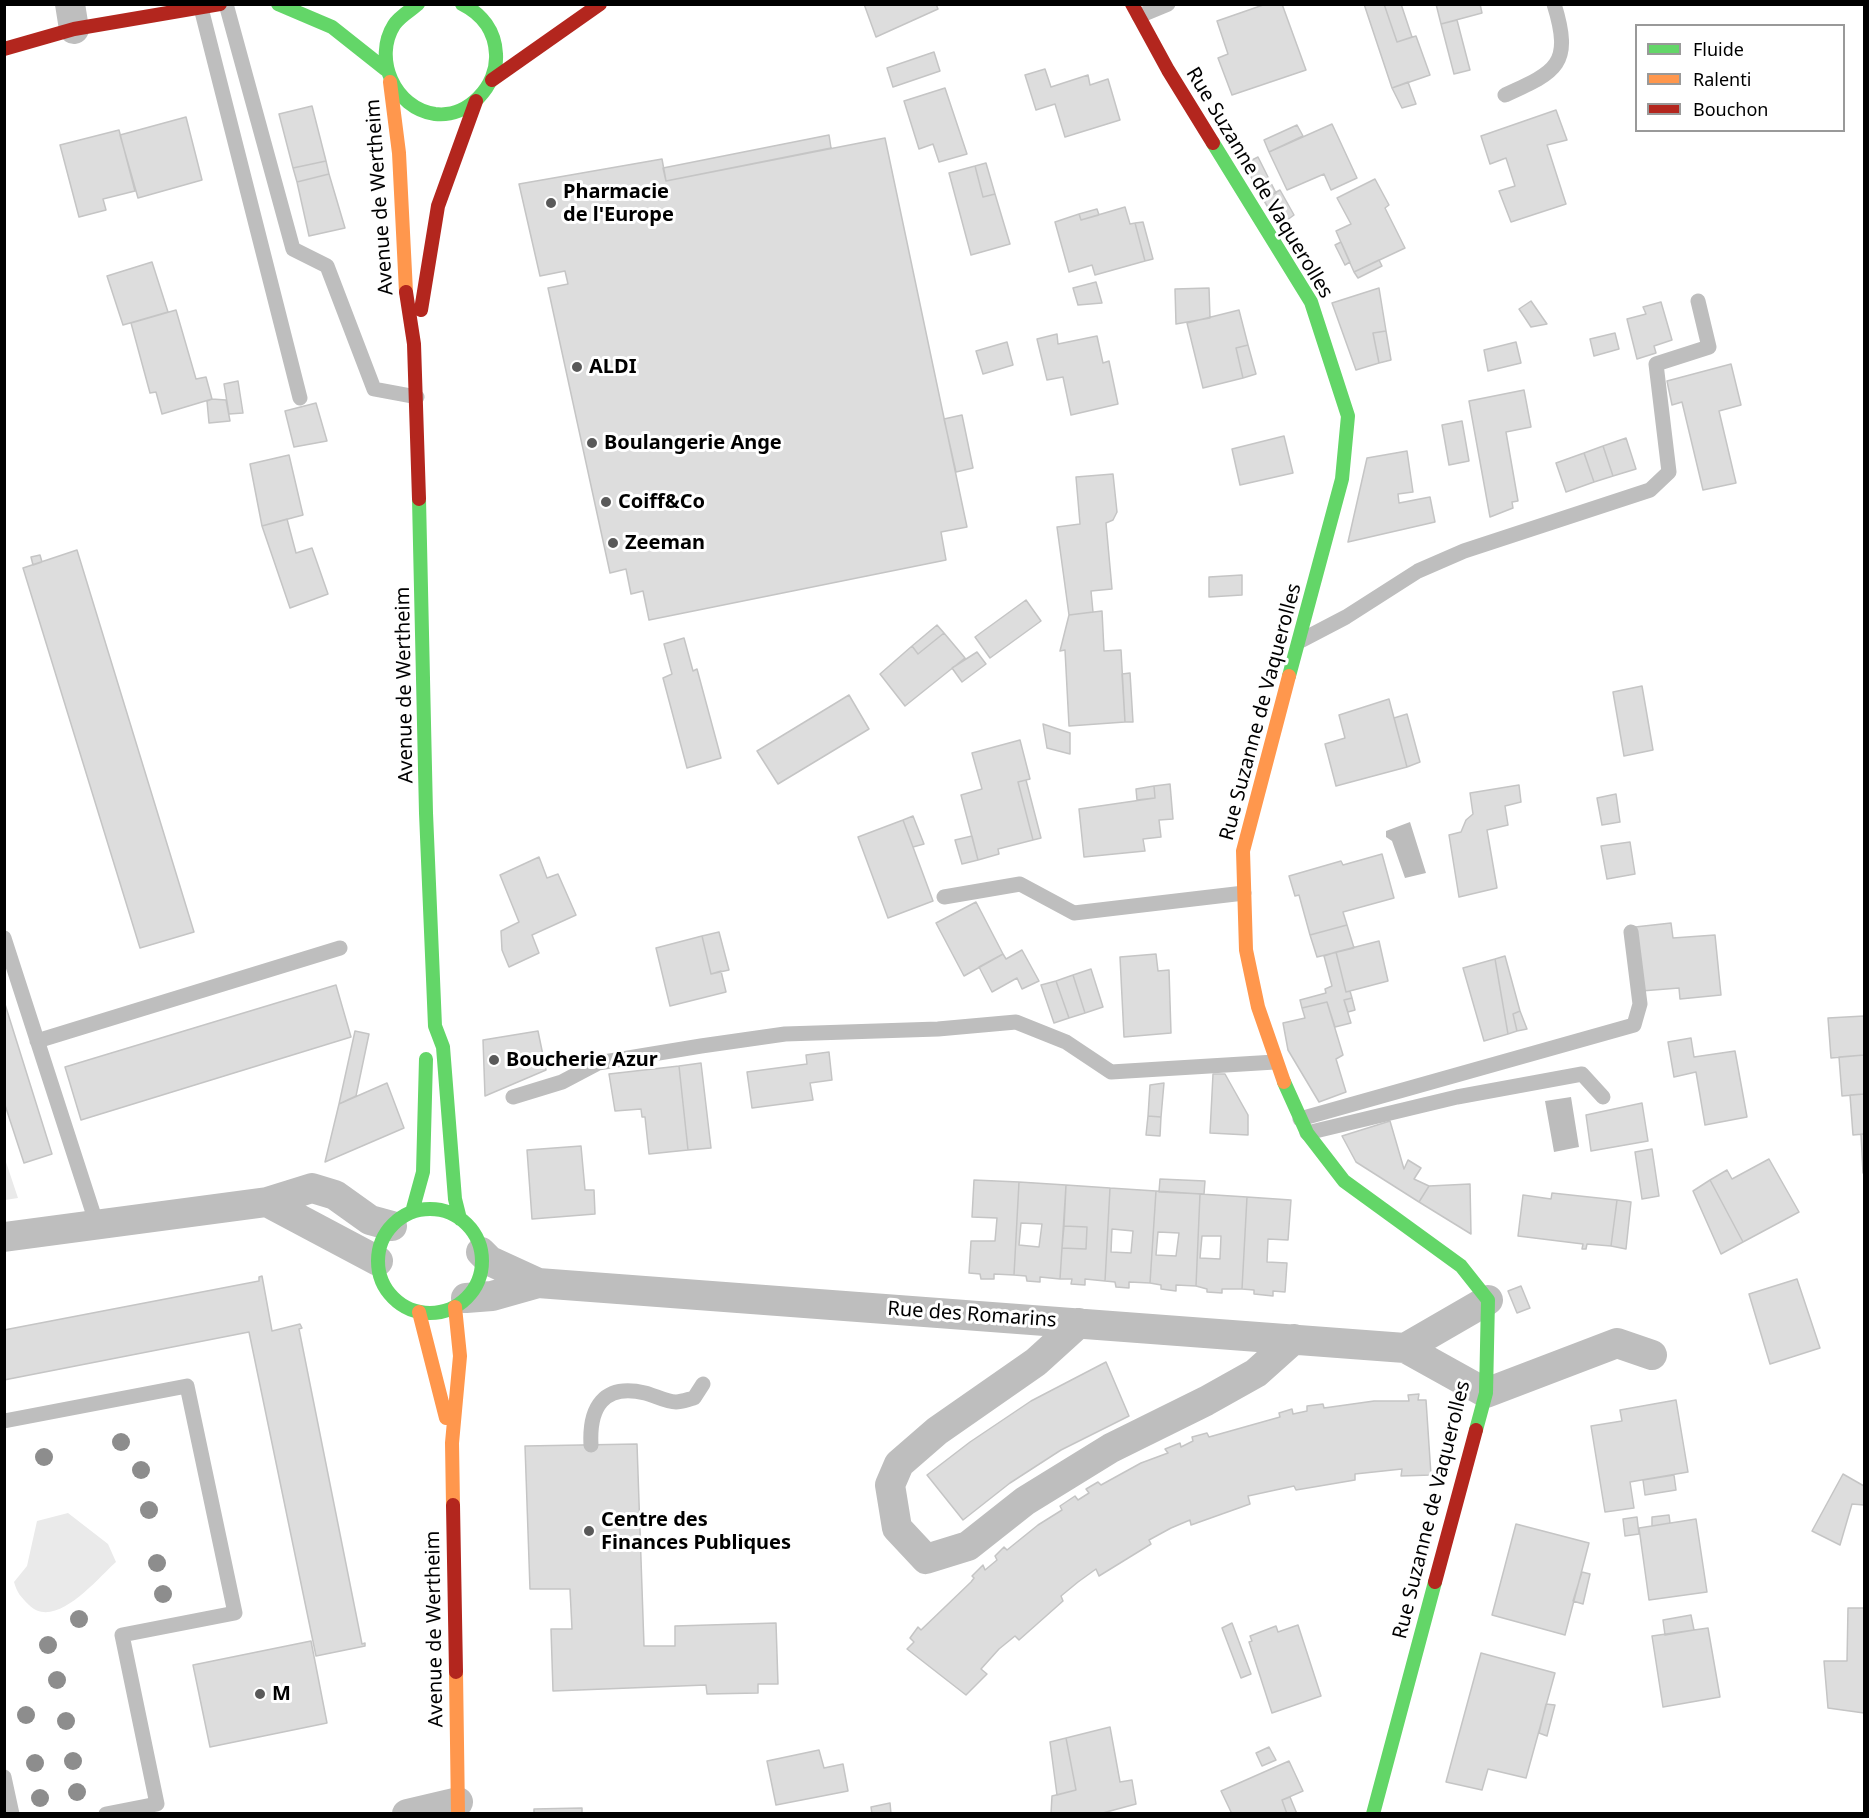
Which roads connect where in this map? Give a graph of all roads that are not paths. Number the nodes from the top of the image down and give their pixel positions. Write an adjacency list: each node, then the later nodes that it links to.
1 (220, 4): 10 (street)
2 (226, 4): 20 (lane)
3 (278, 4): 14 (street)
4 (418, 4): 14 (street, Avenue de Wertheim)
5 (600, 4): 15 (street)
6 (1168, 4): 11 (lane)
7 (1554, 4): 16 (lane)
8 (485, 5): 9 (street)
9 (465, 6): 15 (street)
10 (201, 8): 12 (street); 21 (lane)
11 (1135, 10): 22 (street, Rue Suzanne de Vaquerolles)
12 (72, 17): 13 (street)
13 (4, 49)
14 (387, 76): 17 (street); 19 (street, Avenue de Wertheim)
15 (492, 80): 17 (street)
16 (1505, 95)
17 (476, 101): 19 (street, Avenue de Wertheim)
18 (1698, 301): 22 (lane)
19 (414, 344): 20 (street, Avenue de Wertheim)
20 (417, 397): 28 (street, Avenue de Wertheim)
21 (300, 398)
22 (1299, 641): 23 (street, Rue Suzanne de Vaquerolles)
23 (1244, 893): 24 (lane); 30 (street, Rue Suzanne de Vaquerolles)
24 (944, 897)
25 (1630, 932): 33 (lane)
26 (4, 938): 29 (lane)
27 (340, 948): 29 (lane)
28 (435, 1026): 35 (street, Avenue de Wertheim); 36 (street, Avenue de Wertheim)
29 (37, 1041): 37 (lane)
30 (1275, 1062): 31 (lane); 33 (street, Rue Suzanne de Vaquerolles)
31 (513, 1097)
32 (1603, 1097): 33 (lane)
33 (1304, 1126): 42 (street, Rue Suzanne de Vaquerolles)
34 (267, 1202): 35 (street); 37 (street); 40 (street)
35 (402, 1219): 36 (street); 40 (street)
36 (460, 1219): 39 (street)
37 (97, 1225): 38 (street)
38 (4, 1237)
39 (481, 1252): 41 (street, Rue des Romarins); 43 (street)
40 (378, 1261): 44 (street)
41 (538, 1283): 43 (street, Rue des Romarins); 45 (street, Rue des Romarins)
42 (1488, 1300): 47 (street); 50 (street, Rue Suzanne de Vaquerolles)
43 (461, 1302): 44 (street); 52 (street, Avenue de Wertheim)
44 (419, 1312): 52 (street, Avenue de Wertheim)
45 (1079, 1323): 46 (street, Rue des Romarins); 46 (street)
46 (1294, 1339): 47 (street, Rue des Romarins)
47 (1405, 1348): 50 (street)
48 (1652, 1355): 50 (street)
49 (703, 1384): 53 (lane)
50 (1486, 1393): 59 (street, Rue Suzanne de Vaquerolles)
51 (4, 1421): 57 (lane)
52 (452, 1443): 55 (street, Avenue de Wertheim)
53 (591, 1445)
54 (4, 1777): 56 (lane)
55 (458, 1808): 58 (street)
56 (12, 1814)
57 (106, 1814)
58 (407, 1814)
59 (1373, 1814)

